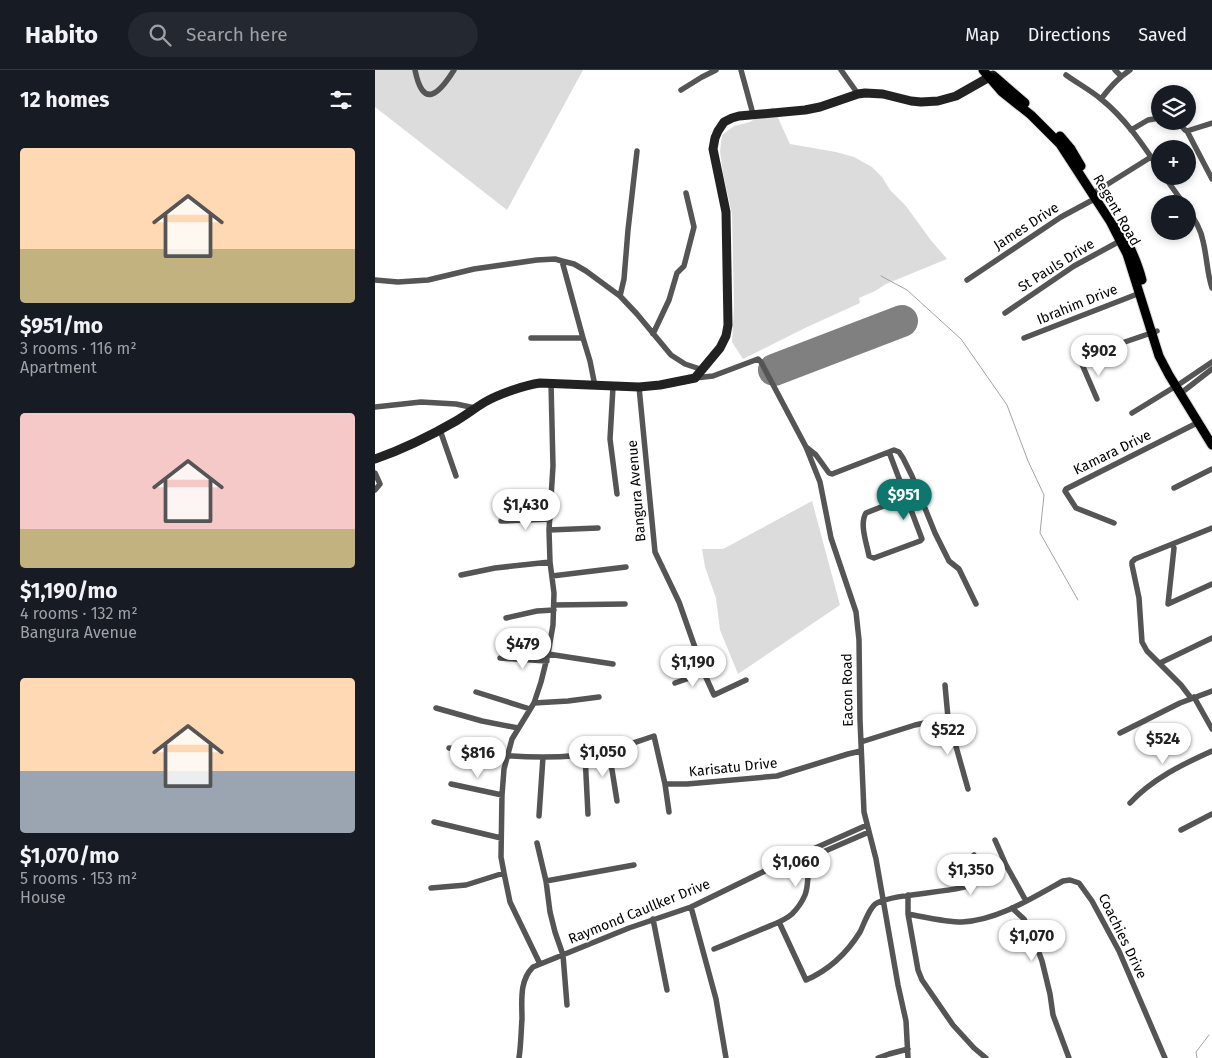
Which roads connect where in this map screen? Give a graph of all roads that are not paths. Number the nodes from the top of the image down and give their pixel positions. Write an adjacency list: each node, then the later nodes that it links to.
1 (415, 70): 2 (street)
2 (453, 70)
3 (716, 70): 11 (street)
4 (741, 70): 14 (street)
5 (841, 70): 12 (street)
6 (1115, 70): 10 (street)
7 (1131, 70): 10 (street)
8 (989, 73): 12 (street); 23 (main road, Regent Road)
9 (1066, 75): 13 (street)
10 (1121, 76): 13 (street)
11 (681, 90)
12 (858, 94): 14 (street)
13 (1101, 99): 17 (street)
14 (753, 114): 39 (street)
15 (1151, 120): 17 (street)
16 (1212, 123): 18 (street)
17 (1131, 130): 20 (street)
18 (1187, 131): 21 (street)
19 (637, 151): 31 (street)
20 (1151, 157): 23 (street, James Drive)
21 (1212, 179)
22 (686, 193): 34 (street)
23 (1096, 195): 25 (main road, Regent Road); 28 (street, James Drive); 33 (main road, Regent Road)
24 (1196, 224): 29 (street)
25 (1121, 240): 30 (main road, Regent Road); 32 (street, St Pauls Drive)
26 (563, 261): 27 (street); 31 (street); 36 (street)
27 (375, 280)
28 (967, 280)
29 (1212, 288)
30 (1139, 293): 33 (main road, Regent Road); 37 (street, Ibrahim Drive)
31 (620, 296): 34 (street)
32 (1005, 313)
33 (1154, 332): 46 (main road, Regent Road); 47 (street)
34 (653, 334): 39 (street)
35 (531, 338): 36 (street)
36 (583, 338): 43 (street)
37 (1024, 338)
38 (1212, 362): 46 (street)
39 (703, 370): 41 (street)
40 (1212, 370): 46 (street)
41 (695, 378): 45 (street); 55 (street, Eacon Road)
42 (551, 383): 43 (street); 49 (street); 65 (street)
43 (595, 386): 44 (street)
44 (613, 387): 45 (street); 63 (street)
45 (639, 387): 87 (street, Bangura Avenue)
46 (1181, 387): 50 (street); 51 (main road, Regent Road); 53 (main road, Regent Road)
47 (1097, 399)
48 (375, 407): 49 (street)
49 (475, 408): 52 (street)
50 (1132, 413)
51 (1199, 422): 54 (main road, Regent Road); 67 (street, Kamara Drive)
52 (440, 430): 57 (street); 60 (street)
53 (1212, 434)
54 (1212, 444)
55 (807, 447): 56 (street); 102 (street, Eacon Road)
56 (889, 452): 64 (street); 78 (street)
57 (375, 459)
58 (1212, 469): 61 (street)
59 (375, 473): 62 (street)
60 (456, 476)
61 (1175, 488)
62 (375, 490)
63 (617, 494)
64 (905, 497): 64 (street)
65 (550, 519): 66 (street); 70 (street)
66 (501, 521)
67 (1114, 523)
68 (598, 528): 70 (street)
69 (1212, 528): 85 (street)
70 (549, 530): 72 (street)
71 (1174, 548): 76 (street)
72 (550, 562): 74 (street); 75 (street)
73 (626, 566): 75 (street)
74 (461, 575)
75 (552, 576): 79 (street)
76 (1212, 584)
77 (625, 604): 79 (street)
78 (976, 604)
79 (554, 608): 80 (street); 82 (street)
80 (506, 618)
81 (1212, 638): 85 (street)
82 (549, 654): 84 (street); 86 (street)
83 (500, 658): 84 (street)
84 (547, 661): 95 (street)
85 (1160, 663): 94 (street)
86 (613, 664)
87 (704, 673): 88 (street, Bangura Avenue); 89 (street)
88 (746, 680)
89 (675, 683)
90 (945, 685): 98 (street)
91 (1212, 691): 94 (street)
92 (476, 692): 97 (street)
93 (599, 697): 95 (street)
94 (1193, 697): 100 (street); 101 (street)
95 (534, 703): 97 (street)
96 (436, 708): 99 (street)
97 (530, 709): 99 (street)
98 (948, 718): 102 (street); 112 (street)
99 (518, 728): 107 (street)
100 (1212, 729)
101 (1120, 734)
102 (861, 742): 106 (street, Eacon Road)
103 (449, 748): 107 (street)
104 (609, 750): 108 (street); 111 (street); 114 (street)
105 (1212, 750): 115 (street)
106 (861, 751): 111 (street, Karisatu Drive); 121 (street, Eacon Road)
107 (507, 755): 109 (street); 113 (street)
108 (585, 755): 109 (street); 117 (street)
109 (543, 758): 119 (street)
110 (451, 784): 113 (street)
111 (665, 784): 116 (street)
112 (968, 789)
113 (502, 794): 123 (street)
114 (617, 801)
115 (1130, 802)
116 (669, 812)
117 (589, 814)
118 (1212, 814): 122 (street)
119 (539, 816)
120 (434, 822): 123 (street)
121 (868, 829): 132 (street, Eacon Road); 134 (street, Raymond Caullker Drive); 138 (street)
122 (1181, 830)
123 (501, 838): 128 (street)
124 (995, 840): 133 (street)
125 (537, 843): 129 (street)
126 (974, 855): 131 (street)
127 (634, 864): 129 (street)
128 (504, 873): 130 (street); 141 (street)
129 (546, 881): 140 (street)
130 (431, 888)
131 (908, 895): 132 (street); 136 (street)
132 (884, 901): 138 (street); 144 (street, Eacon Road)
133 (1026, 901): 135 (street, Coachies Drive); 151 (street, Coachies Drive)
134 (691, 907): 137 (street, Raymond Caullker Drive); 147 (street)
135 (1012, 908): 136 (street, Coachies Drive); 150 (street)
136 (908, 914): 145 (street)
137 (653, 919): 140 (street, Raymond Caullker Drive); 142 (street)
138 (779, 922): 139 (street)
139 (714, 949)
140 (563, 955): 141 (street, Raymond Caullker Drive); 143 (street)
141 (540, 964): 146 (street, Raymond Caullker Drive)
142 (667, 990)
143 (567, 1005)
144 (908, 1049): 148 (street); 149 (street, Eacon Road)
145 (981, 1057)
146 (519, 1058)
147 (726, 1058)
148 (878, 1058)
149 (908, 1058)
150 (1069, 1058)
151 (1165, 1058)

